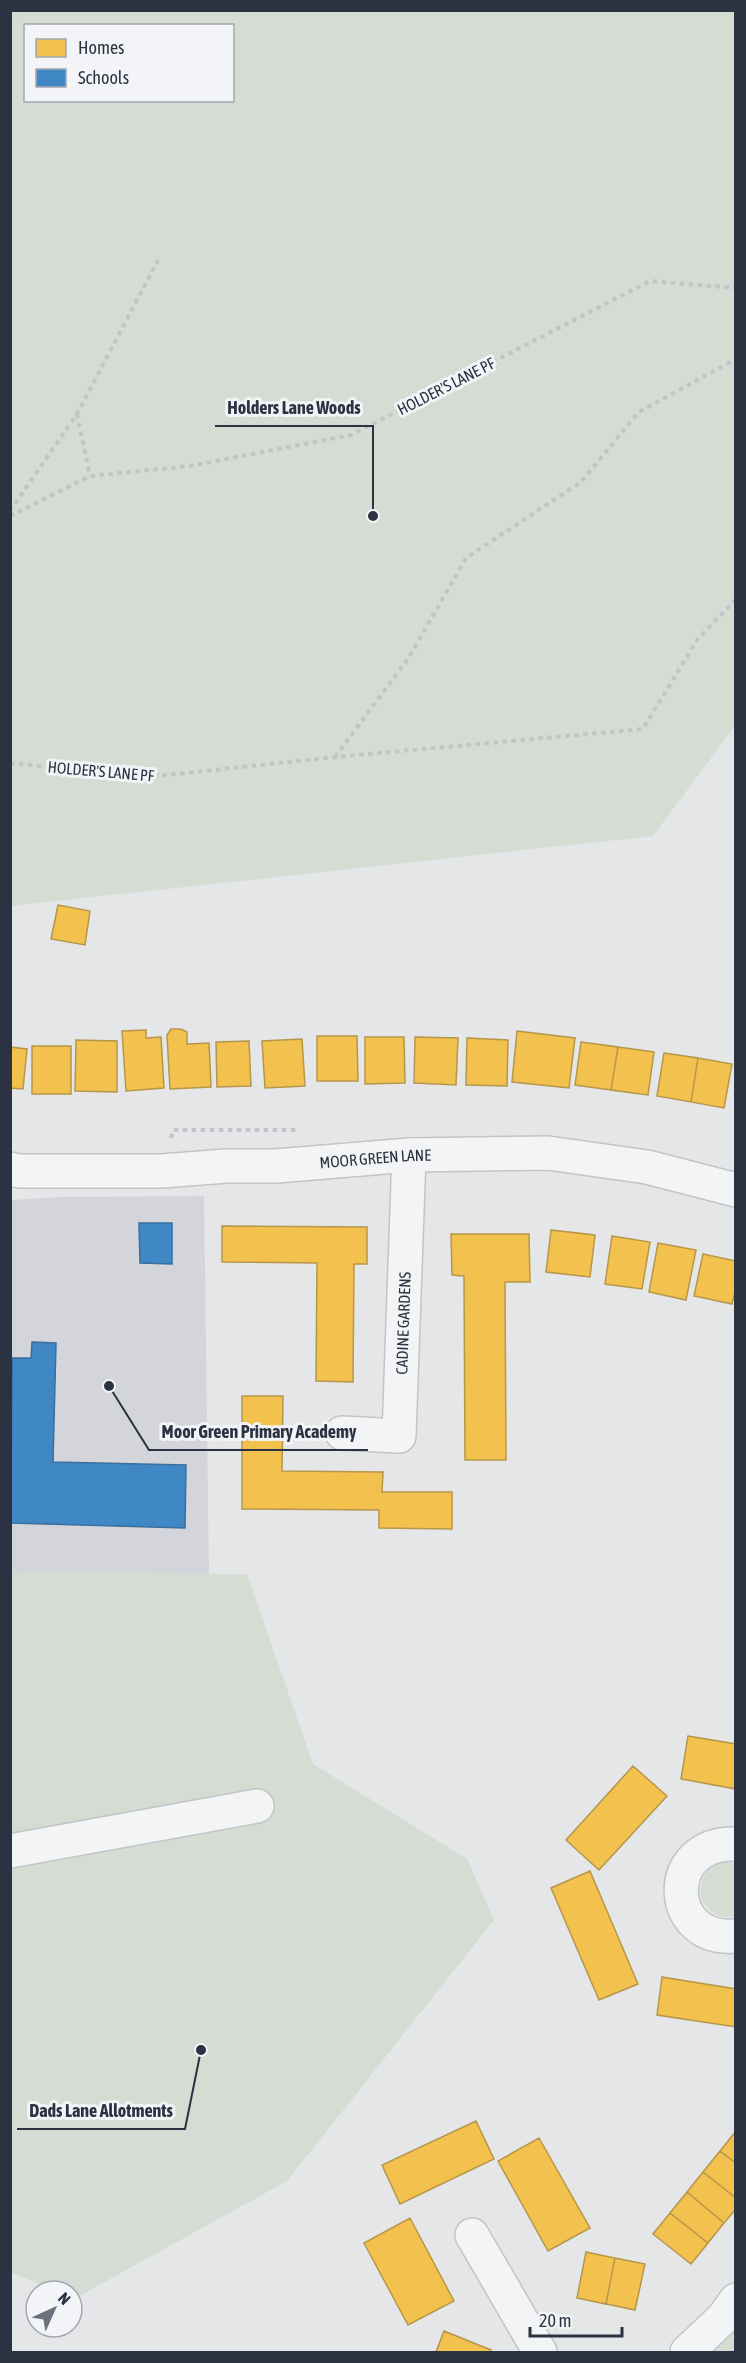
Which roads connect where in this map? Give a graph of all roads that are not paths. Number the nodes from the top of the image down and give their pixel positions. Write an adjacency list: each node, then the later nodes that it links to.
1 (409, 1155): 2 (street, MOOR GREEN LANE); 3 (street, MOOR GREEN LANE); 4 (street, CADINE GARDENS)
2 (10, 1169)
3 (735, 1190)
4 (342, 1433)
5 (257, 1806): 7 (street)
6 (735, 1844): 8 (street)
7 (10, 1851)
8 (735, 1936)
9 (472, 2235): 11 (street)
10 (735, 2300): 12 (street)
11 (540, 2352)
12 (687, 2352)

